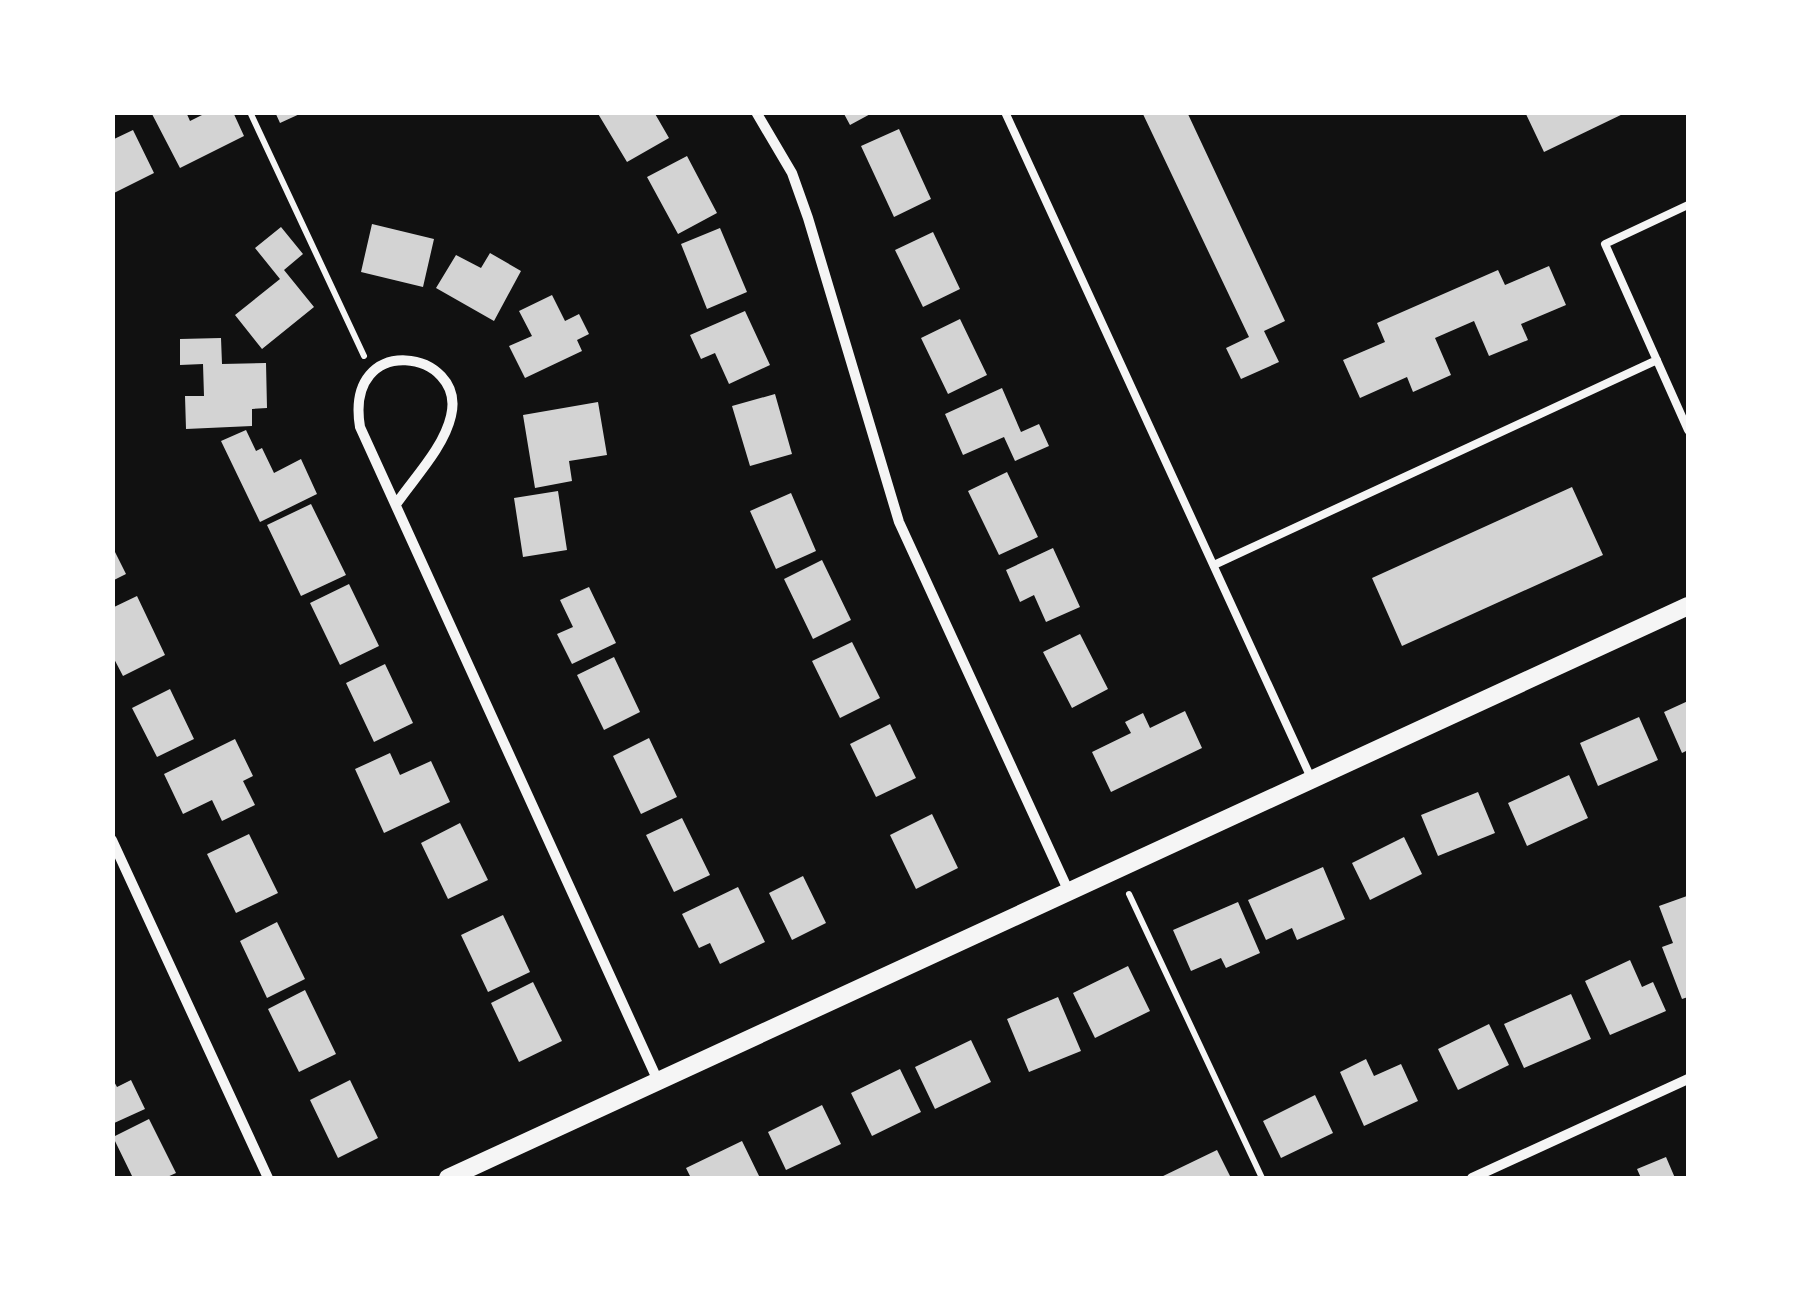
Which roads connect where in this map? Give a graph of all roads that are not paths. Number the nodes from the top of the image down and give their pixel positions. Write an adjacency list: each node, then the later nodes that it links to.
1 (756, 112): 11 (street)
2 (1006, 112): 7 (lane)
3 (1688, 205): 4 (lane)
4 (1657, 360): 5 (lane); 7 (lane)
5 (1688, 430)
6 (397, 502): 6 (street); 13 (street)
7 (1214, 566): 9 (lane)
8 (1688, 606): 9 (street)
9 (1312, 780): 11 (street)
10 (112, 840): 14 (street)
11 (1069, 892): 13 (street)
12 (1688, 1079): 16 (street)
13 (658, 1081): 15 (street)
14 (268, 1178)
15 (448, 1178)
16 (1472, 1178)

